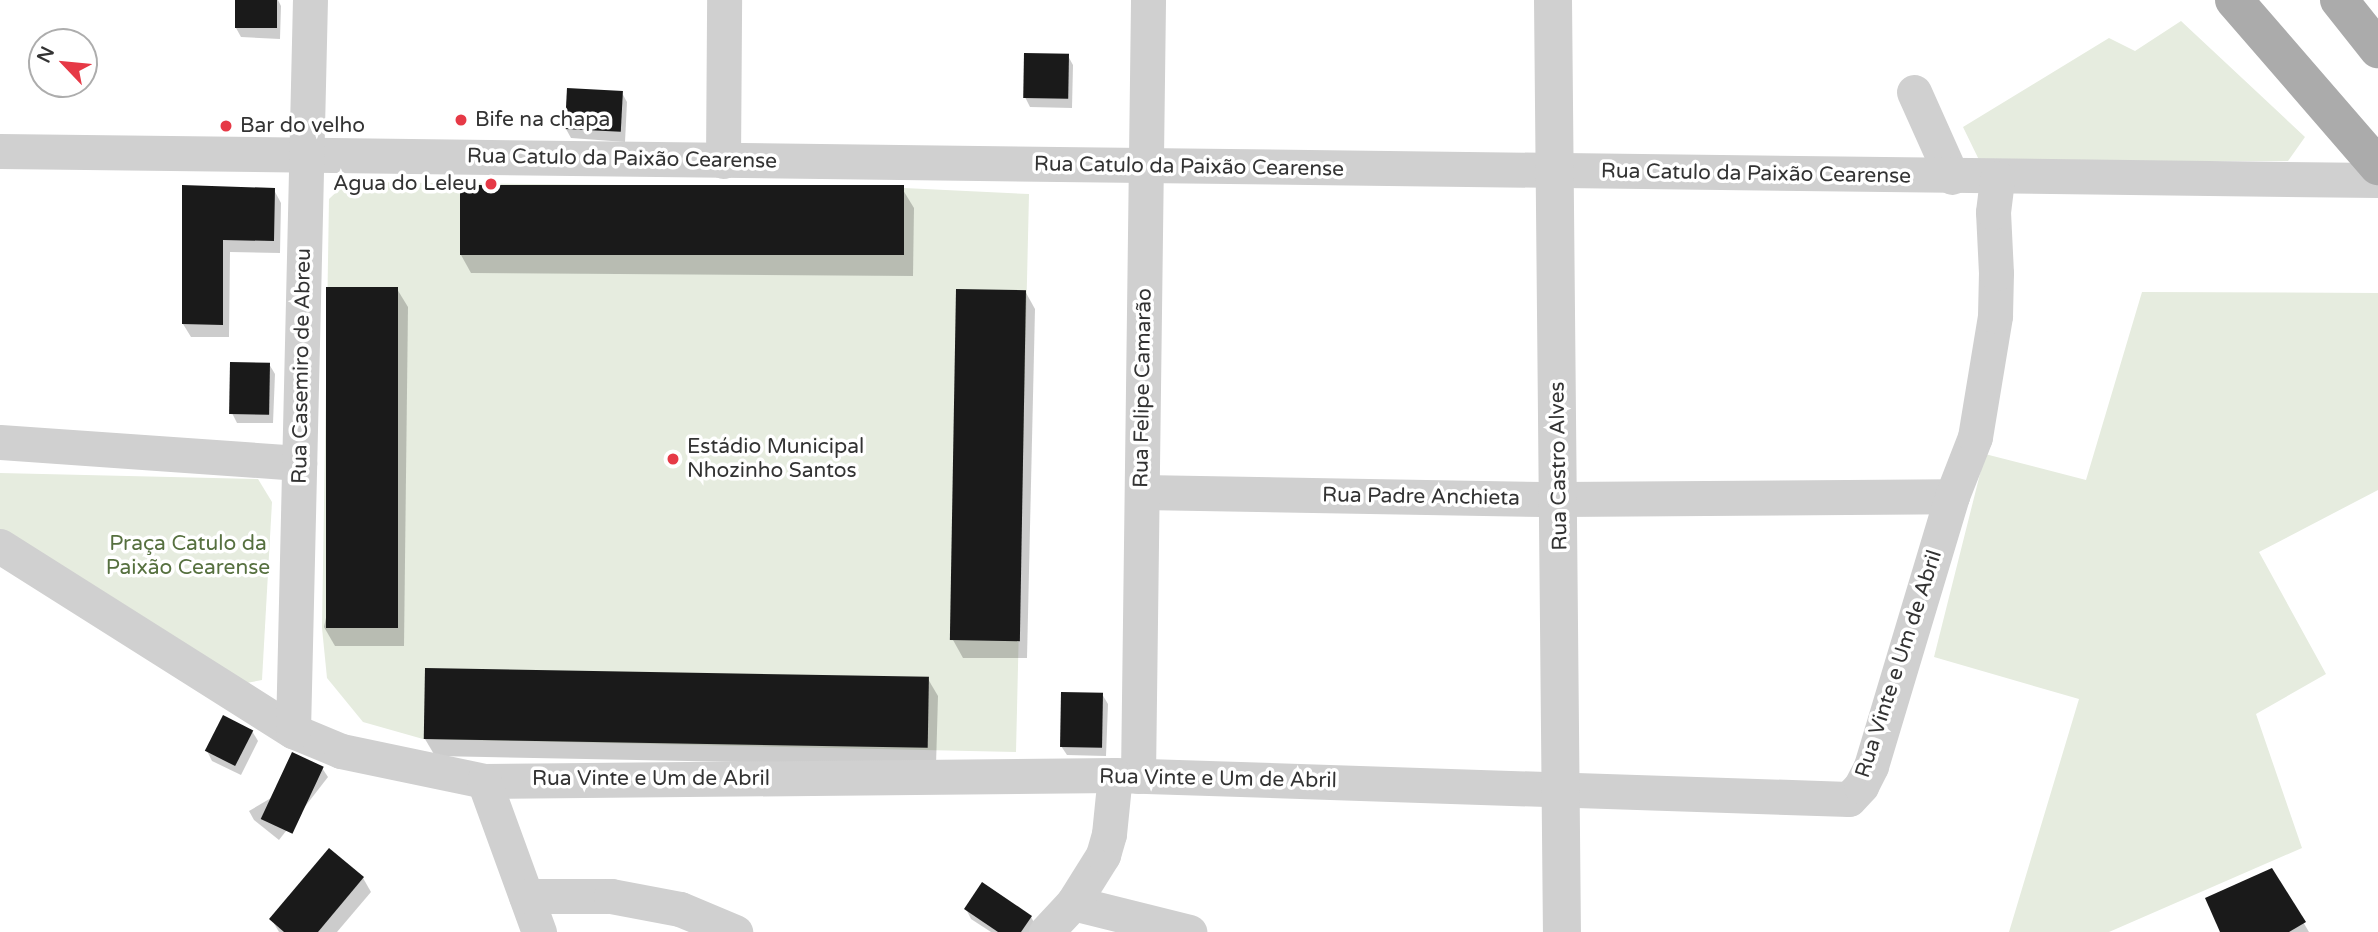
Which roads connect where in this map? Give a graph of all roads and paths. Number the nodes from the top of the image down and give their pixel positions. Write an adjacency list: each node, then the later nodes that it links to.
1 (310, 0): 10 (street, Rua Casemiro de Abreu)
2 (724, 0): 11 (street)
3 (1148, 0): 12 (street, Rua Felipe Camarão)
4 (1553, 0): 14 (street, Rua Castro Alves)
5 (2234, 0): 13 (main road)
6 (2339, 0): 7 (main road)
7 (2378, 48)
8 (1914, 92): 15 (street)
9 (0, 150): 10 (street, Rua Catulo da Paixão Cearense)
10 (307, 155): 11 (street, Rua Catulo da Paixão Cearense); 19 (street, Rua Casemiro de Abreu)
11 (723, 161): 12 (street, Rua Catulo da Paixão Cearense)
12 (1146, 166): 14 (street, Rua Catulo da Paixão Cearense); 20 (street, Rua Felipe Camarão)
13 (2378, 166)
14 (1552, 172): 15 (street, Rua Catulo da Paixão Cearense); 22 (street, Rua Castro Alves)
15 (1952, 177): 16 (street, Rua Catulo da Paixão Cearense)
16 (1997, 178): 17 (street, Rua Catulo da Paixão Cearense); 21 (street, Rua Vinte e Um de Abril)
17 (2378, 180)
18 (0, 442): 19 (street)
19 (299, 463): 24 (street, Rua Casemiro de Abreu)
20 (1142, 492): 22 (street, Rua Padre Anchieta); 25 (street, Rua Felipe Camarão)
21 (1952, 496): 22 (street, Rua Padre Anchieta); 27 (street, Rua Vinte e Um de Abril)
22 (1560, 499): 27 (street, Rua Castro Alves)
23 (0, 546): 24 (street, Rua Vinte e Um de Abril)
24 (293, 731): 26 (street, Rua Vinte e Um de Abril)
25 (1127, 775): 26 (street, Rua Vinte e Um de Abril); 27 (street, Rua Vinte e Um de Abril); 29 (street, Rua Felipe Camarão)
26 (484, 781): 28 (street)
27 (1562, 789): 34 (street, Rua Castro Alves)
28 (526, 896): 30 (street); 31 (street)
29 (1073, 903): 32 (street, Rua Felipe Camarão); 33 (street)
30 (539, 932)
31 (735, 932)
32 (1046, 932)
33 (1189, 932)
34 (1562, 932)

